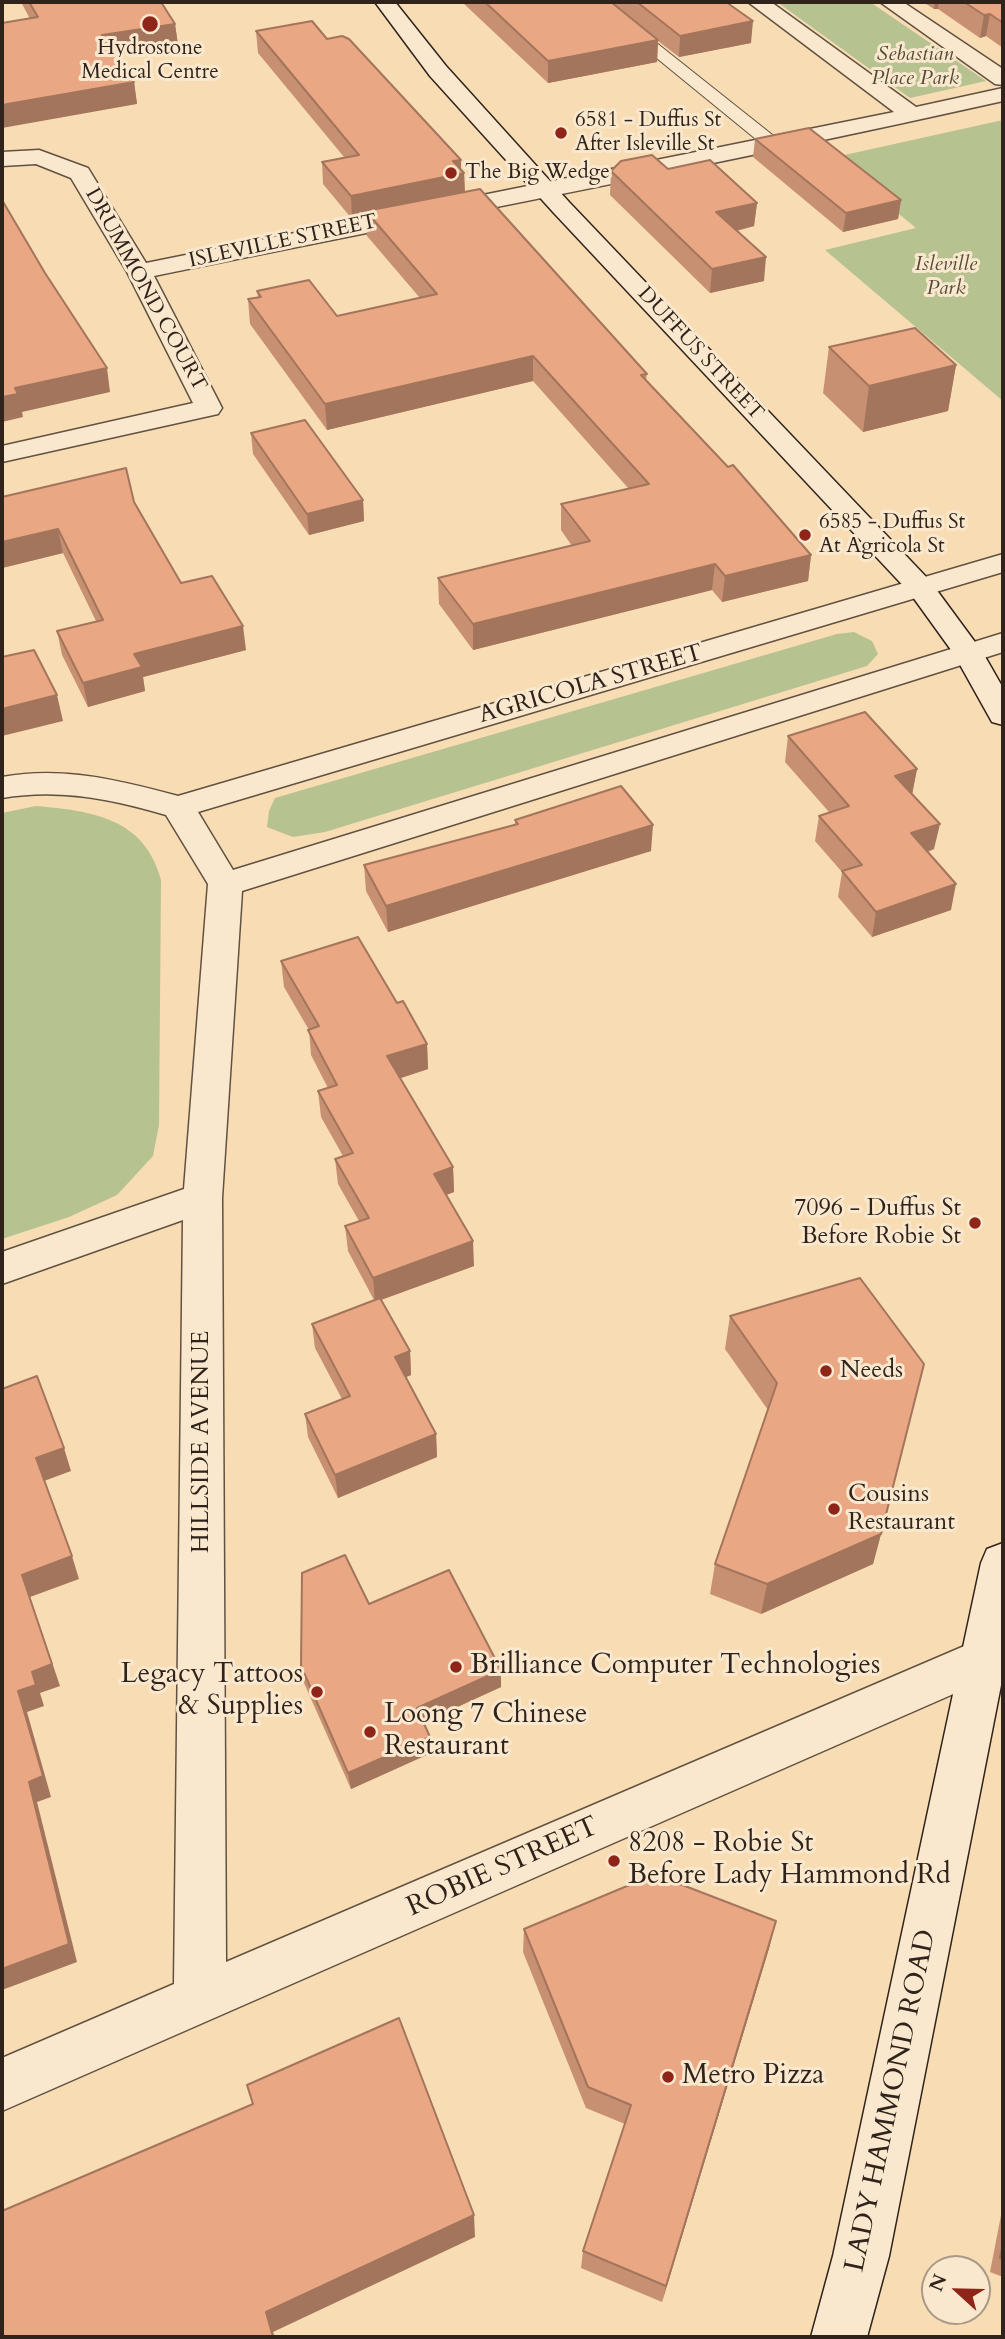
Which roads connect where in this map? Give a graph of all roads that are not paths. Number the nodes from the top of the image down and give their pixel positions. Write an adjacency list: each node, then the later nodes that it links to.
1 (385, 2): 10 (street, DUFFUS STREET)
2 (596, 2): 8 (lane)
3 (758, 2): 7 (street)
4 (890, 2): 5 (street)
5 (1003, 79)
6 (1003, 95): 7 (street, ISLEVILLE STREET)
7 (913, 116): 8 (street, ISLEVILLE STREET)
8 (774, 145): 10 (street, ISLEVILLE STREET)
9 (2, 159): 11 (street, DRUMMOND COURT)
10 (545, 188): 11 (street, ISLEVILLE STREET); 14 (street, DUFFUS STREET)
11 (139, 272): 12 (street, DRUMMOND COURT)
12 (2, 454)
13 (1003, 563): 14 (street, AGRICOLA STREET)
14 (920, 587): 16 (street, DUFFUS STREET); 19 (street, AGRICOLA STREET)
15 (1003, 642): 16 (street)
16 (968, 653): 17 (street, DUFFUS STREET); 20 (street)
17 (1003, 715)
18 (2, 787): 19 (street)
19 (178, 807): 20 (street)
20 (225, 884): 21 (street, HILLSIDE AVENUE)
21 (203, 1198): 22 (street); 25 (street, HILLSIDE AVENUE)
22 (2, 1268)
23 (1003, 1563): 24 (street)
24 (993, 1655): 25 (street, ROBIE STREET); 27 (street, LADY HAMMOND ROAD)
25 (200, 2000): 26 (street, ROBIE STREET)
26 (2, 2085)
27 (839, 2337)

